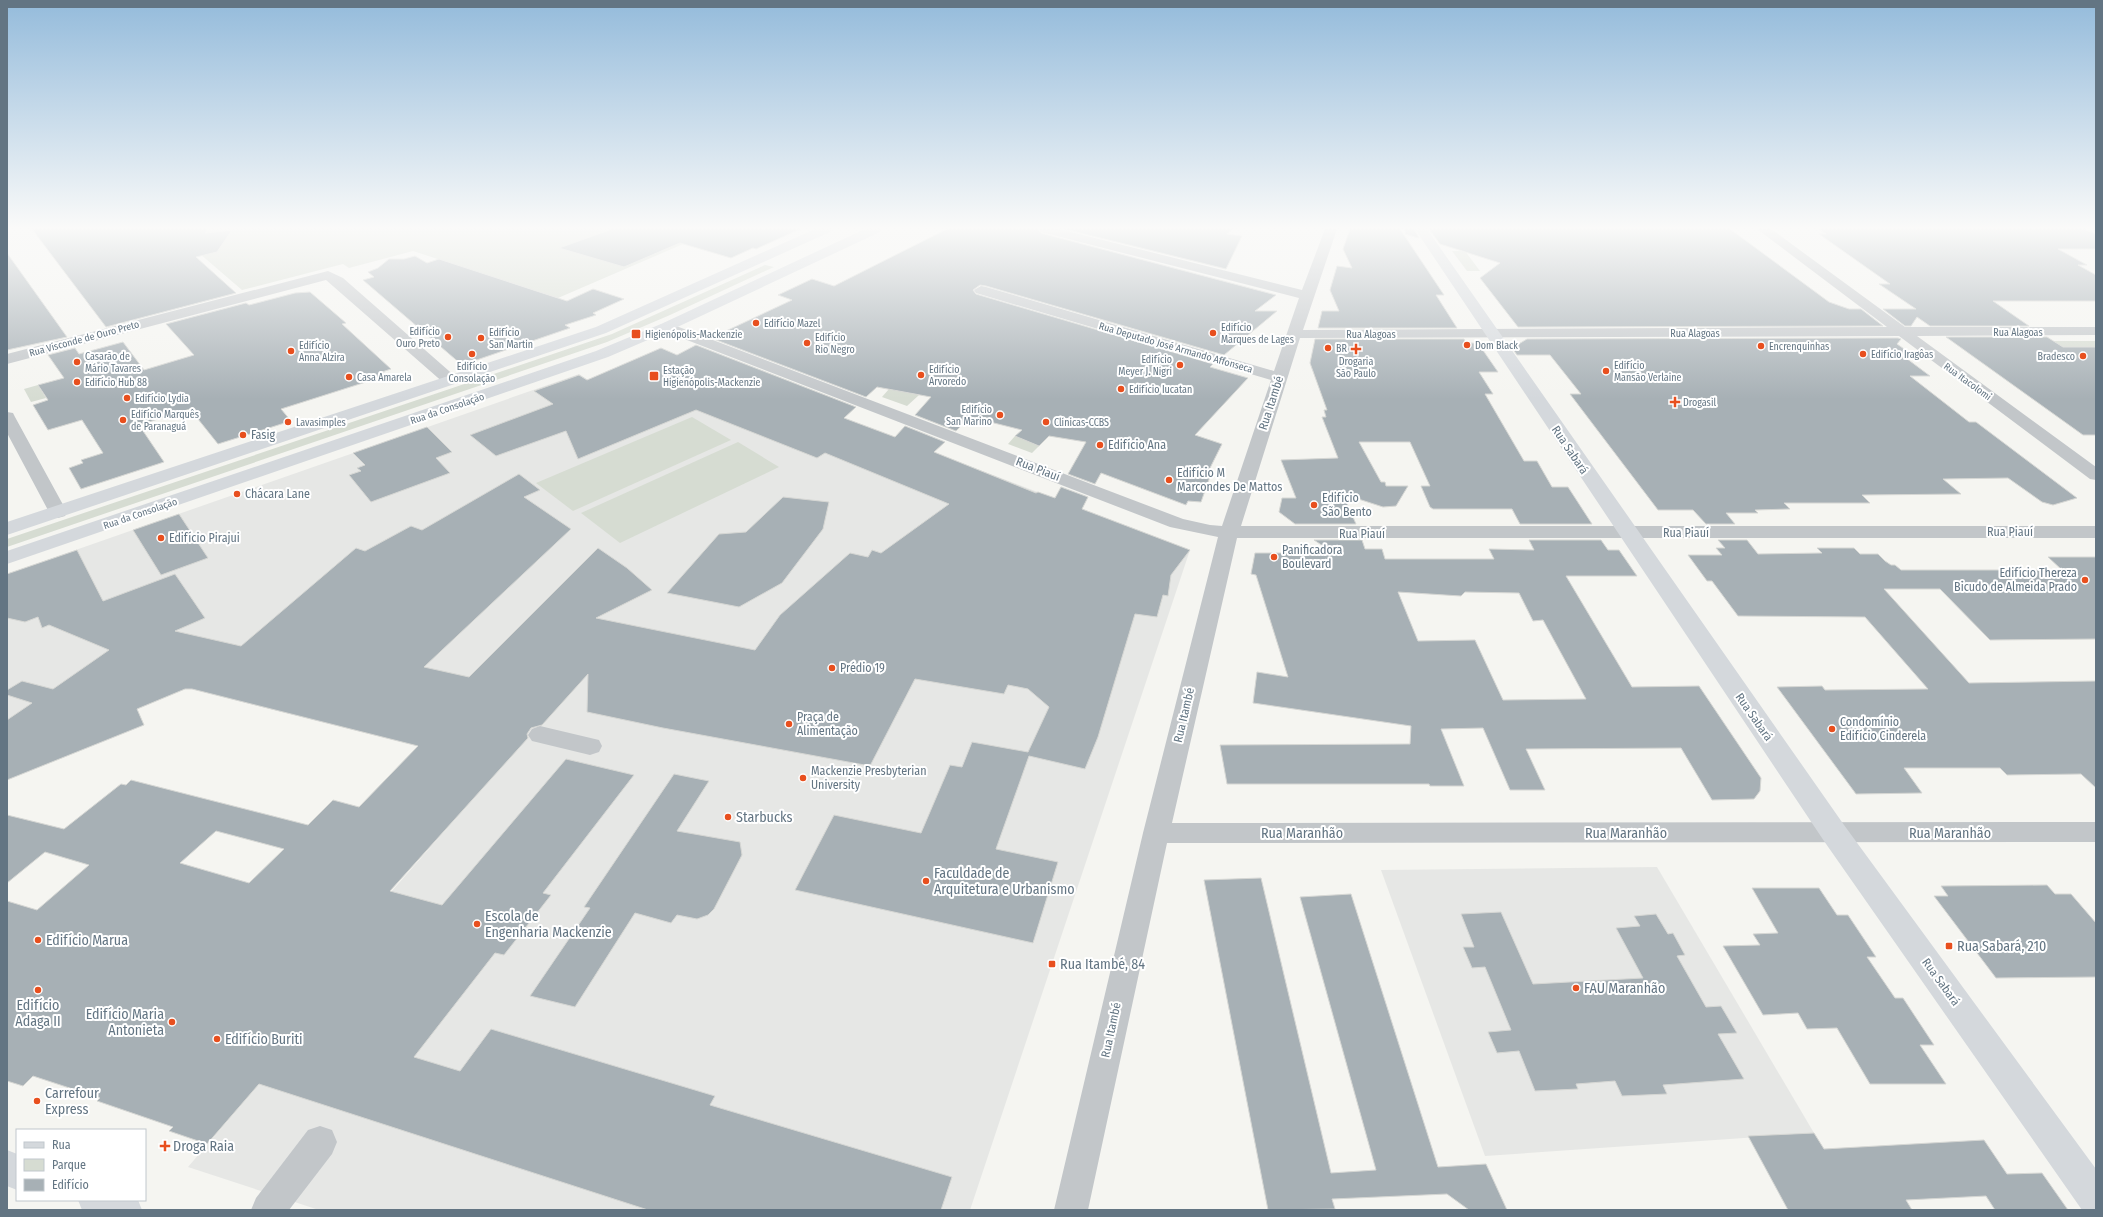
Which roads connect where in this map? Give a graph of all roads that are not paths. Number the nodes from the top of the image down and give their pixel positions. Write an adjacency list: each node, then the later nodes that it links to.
1 (286, 286): 16 (street, Rua Visconde de Ouro Preto)
2 (343, 286): 18 (street, Rua Visconde de Ouro Preto)
3 (699, 286): 18 (main road)
4 (754, 286): 11 (main road, Rua da Consolação)
5 (1270, 286): 10 (street)
6 (1309, 286): 10 (street, Rua Itambé)
7 (1459, 286): 15 (main road, Rua Sabará)
8 (1840, 286): 13 (street, Rua Itacolomi)
9 (981, 290): 17 (street, Rua Deputado José Armando Affonseca)
10 (1306, 295): 14 (street, Rua Itambé)
11 (666, 327): 24 (street, Rua Piauí); 26 (main road, Rua da Consolação)
12 (2096, 331): 13 (street, Rua Alagoas)
13 (1903, 332): 15 (street, Rua Alagoas); 20 (street, Rua Itacolomi)
14 (1293, 334): 15 (street, Rua Alagoas); 17 (street, Rua Itambé)
15 (1491, 334): 25 (main road, Rua Sabará)
16 (7, 358)
17 (1279, 377): 24 (street, Rua Itambé)
18 (452, 381): 21 (main road)
19 (7, 417): 21 (street)
20 (2096, 475)
21 (58, 512): 22 (main road)
22 (7, 528)
23 (2096, 532): 25 (street, Rua Piauí)
24 (1228, 533): 25 (street, Rua Piauí); 30 (street, Rua Itambé)
25 (1627, 534): 31 (main road, Rua Sabará)
26 (7, 558)
27 (540, 736): 28 (street)
28 (590, 746)
29 (2096, 832): 31 (street, Rua Maranhão)
30 (1156, 833): 31 (street, Rua Maranhão); 37 (street, Rua Itambé)
31 (1834, 833): 33 (main road, Rua Sabará)
32 (320, 1142): 36 (street)
33 (2096, 1200)
34 (99, 1201): 35 (main road)
35 (124, 1210)
36 (268, 1210)
37 (1071, 1210)

